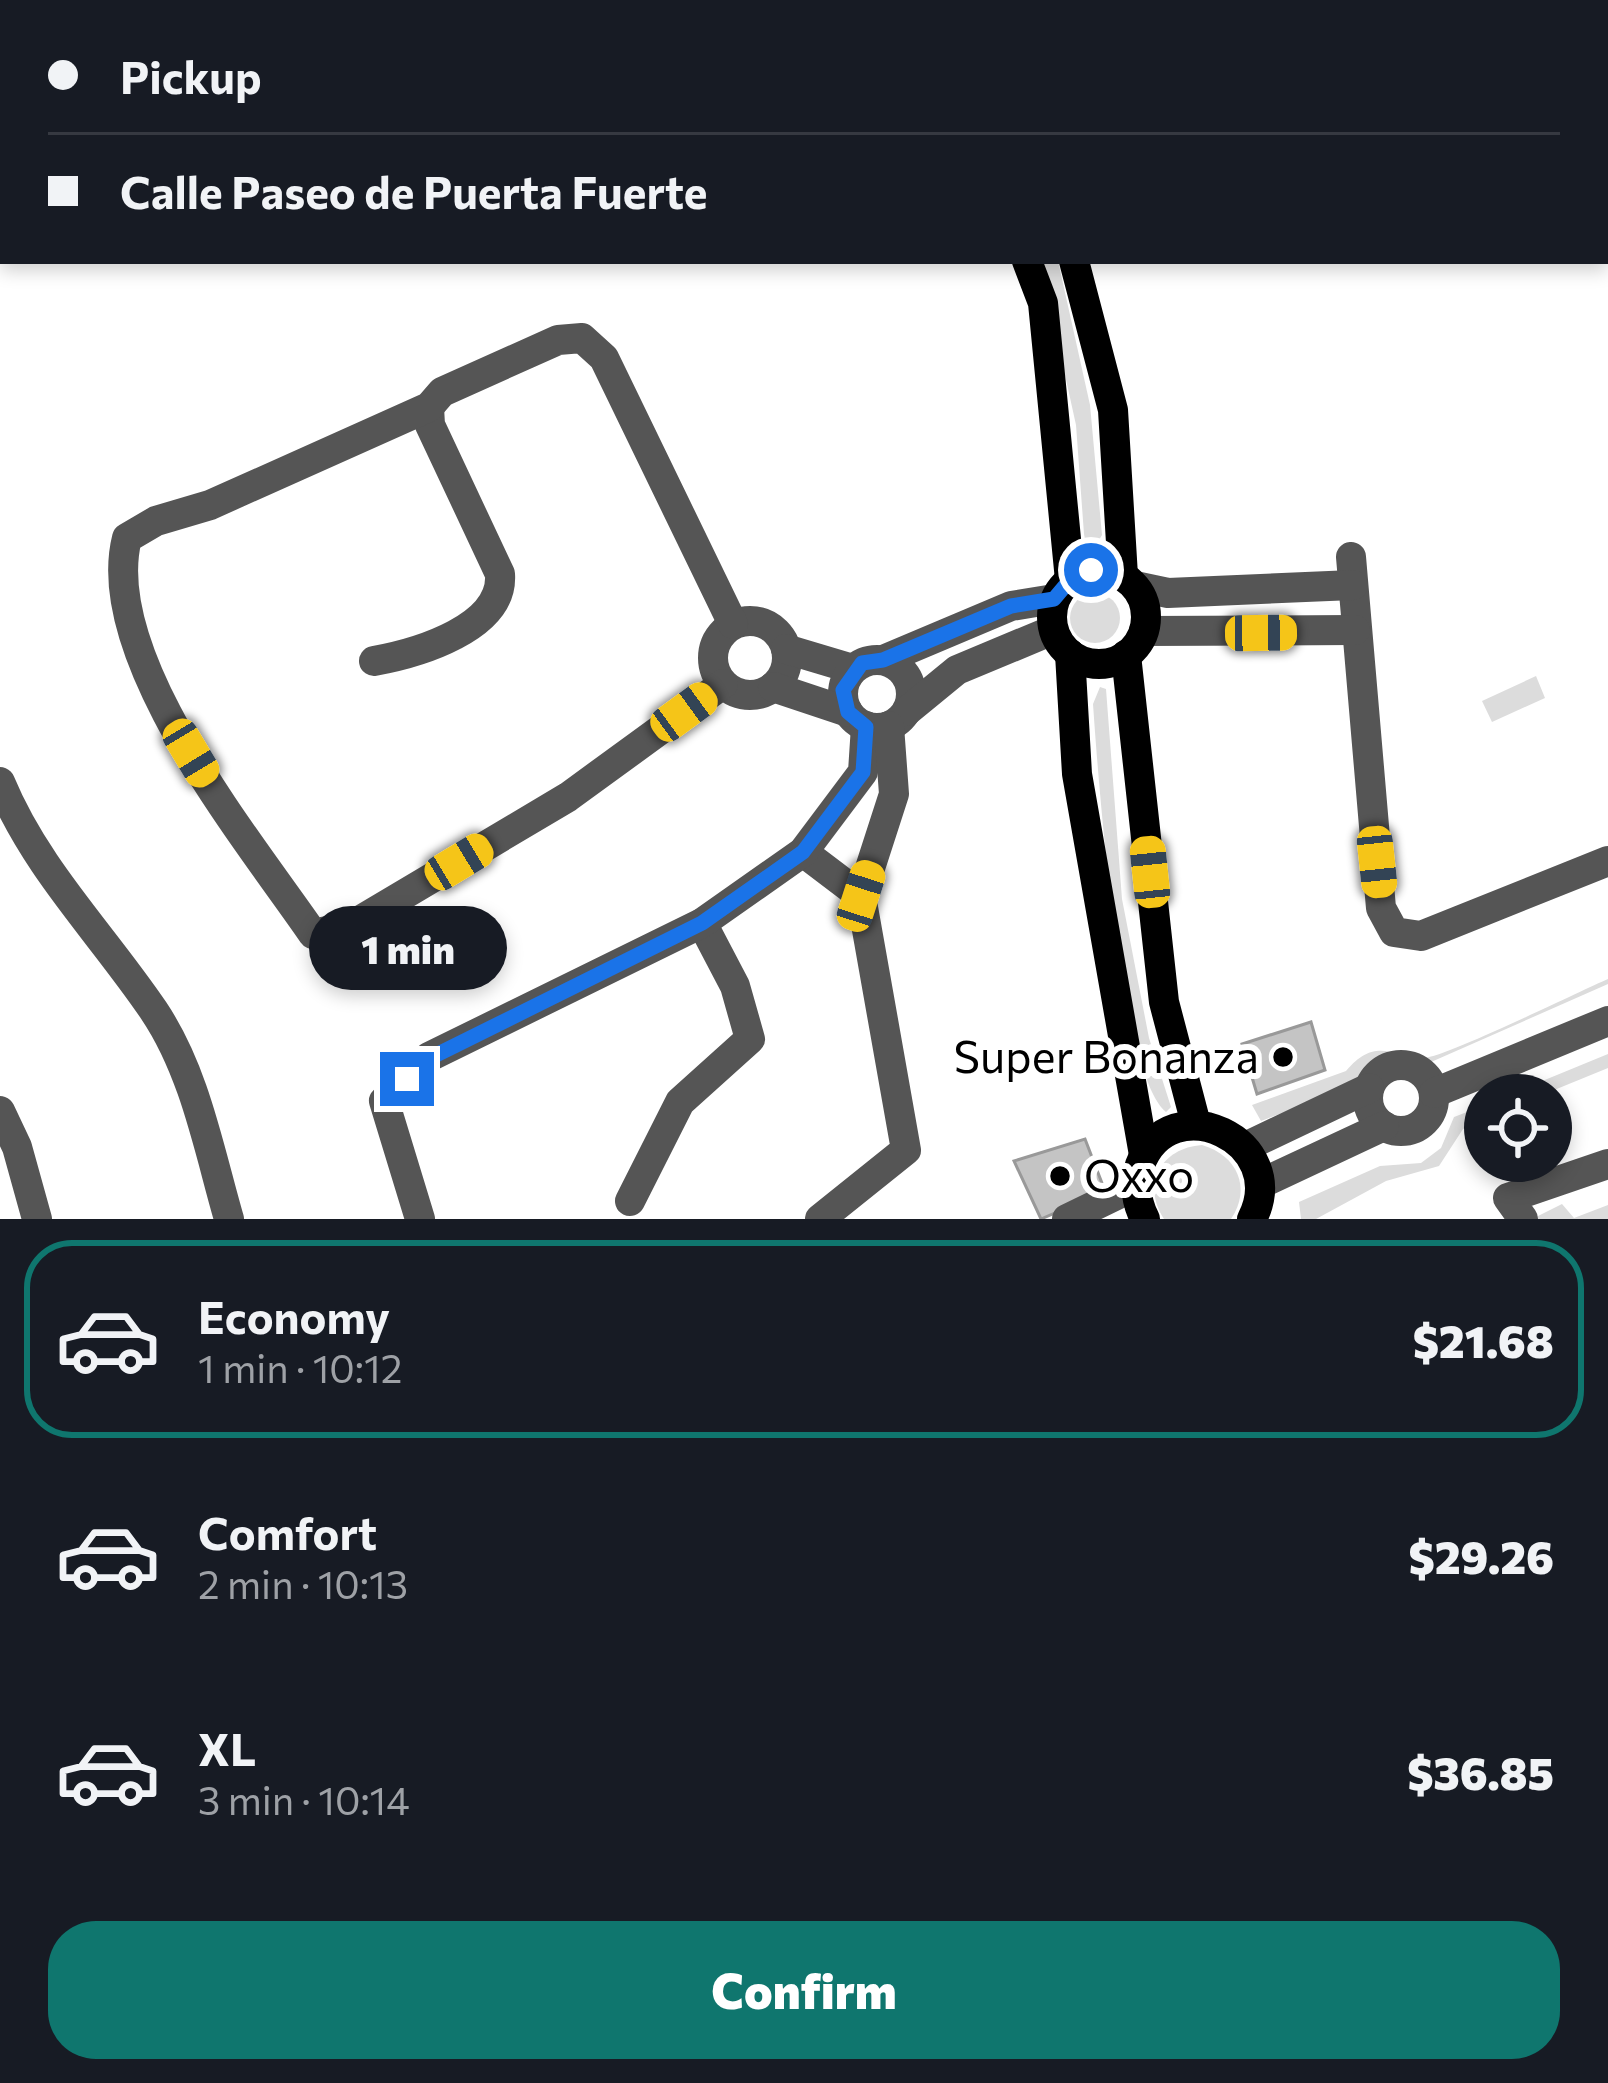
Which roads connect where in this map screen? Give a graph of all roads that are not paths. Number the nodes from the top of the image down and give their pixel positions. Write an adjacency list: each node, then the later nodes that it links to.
1 (1028, 264): 5 (main road)
2 (1075, 264): 4 (main road)
3 (429, 406): 6 (street); 10 (street); 12 (street)
4 (1129, 581): 5 (main road); 7 (street); 8 (main road)
5 (1062, 616): 8 (main road); 11 (street); 14 (street); 27 (main road)
6 (733, 624): 9 (street); 12 (street)
7 (1355, 631): 8 (street); 17 (street)
8 (1135, 644): 24 (main road)
9 (786, 650): 11 (street); 13 (street)
10 (374, 661)
11 (868, 665): 14 (street); 14 (street)
12 (723, 684): 13 (street)
13 (773, 687): 14 (street)
14 (878, 719): 16 (street); 18 (street)
15 (0, 782): 34 (street)
16 (803, 852): 18 (street); 19 (street)
17 (1608, 861)
18 (861, 896): 36 (street)
19 (702, 923): 31 (street); 35 (street)
20 (1608, 1021): 22 (street)
21 (1369, 1088): 22 (street); 25 (street); 26 (street)
22 (1434, 1093): 25 (street)
23 (0, 1111): 33 (street)
24 (1196, 1124): 26 (main road); 27 (main road)
25 (1384, 1126): 29 (street)
26 (1245, 1147): 29 (main road)
27 (1144, 1155): 30 (main road)
28 (1608, 1164): 32 (street)
29 (1260, 1184): 39 (main road)
30 (1136, 1185): 37 (street); 38 (main road)
31 (630, 1201)
32 (1515, 1209)
33 (37, 1219)
34 (229, 1219)
35 (420, 1219)
36 (820, 1219)
37 (1066, 1219)
38 (1145, 1219)
39 (1252, 1219)

